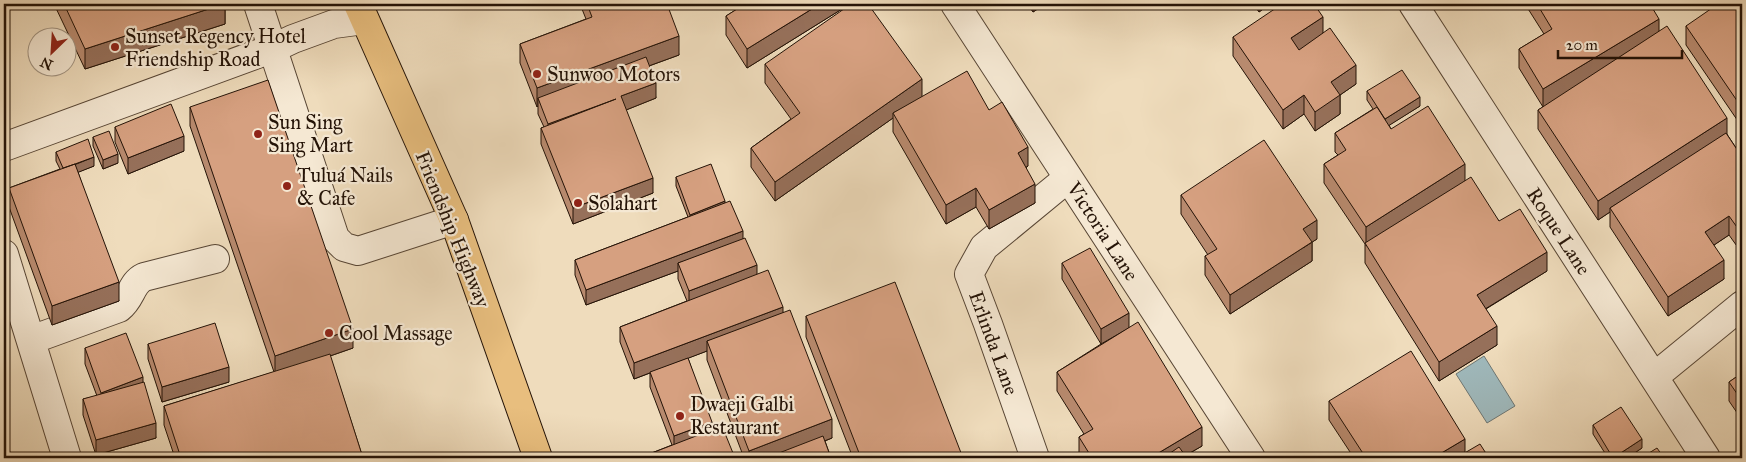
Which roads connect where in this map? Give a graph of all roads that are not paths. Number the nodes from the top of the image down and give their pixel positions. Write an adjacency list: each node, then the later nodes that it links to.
1 (258, 4): 5 (street)
2 (955, 4): 7 (street, Victoria Lane)
3 (1413, 4): 13 (street, Roque Lane)
4 (361, 12): 5 (street); 8 (main road, Friendship Highway)
5 (274, 48): 6 (street); 8 (street)
6 (4, 147)
7 (1068, 178): 16 (street, Erlinda Lane); 17 (street, Victoria Lane)
8 (454, 220): 15 (main road, Friendship Highway)
9 (4, 254): 12 (street)
10 (215, 259): 12 (street)
11 (1742, 305): 13 (street)
12 (31, 340): 14 (street)
13 (1654, 377): 18 (street, Roque Lane)
14 (67, 458)
15 (538, 458)
16 (1035, 458)
17 (1251, 458)
18 (1706, 458)

